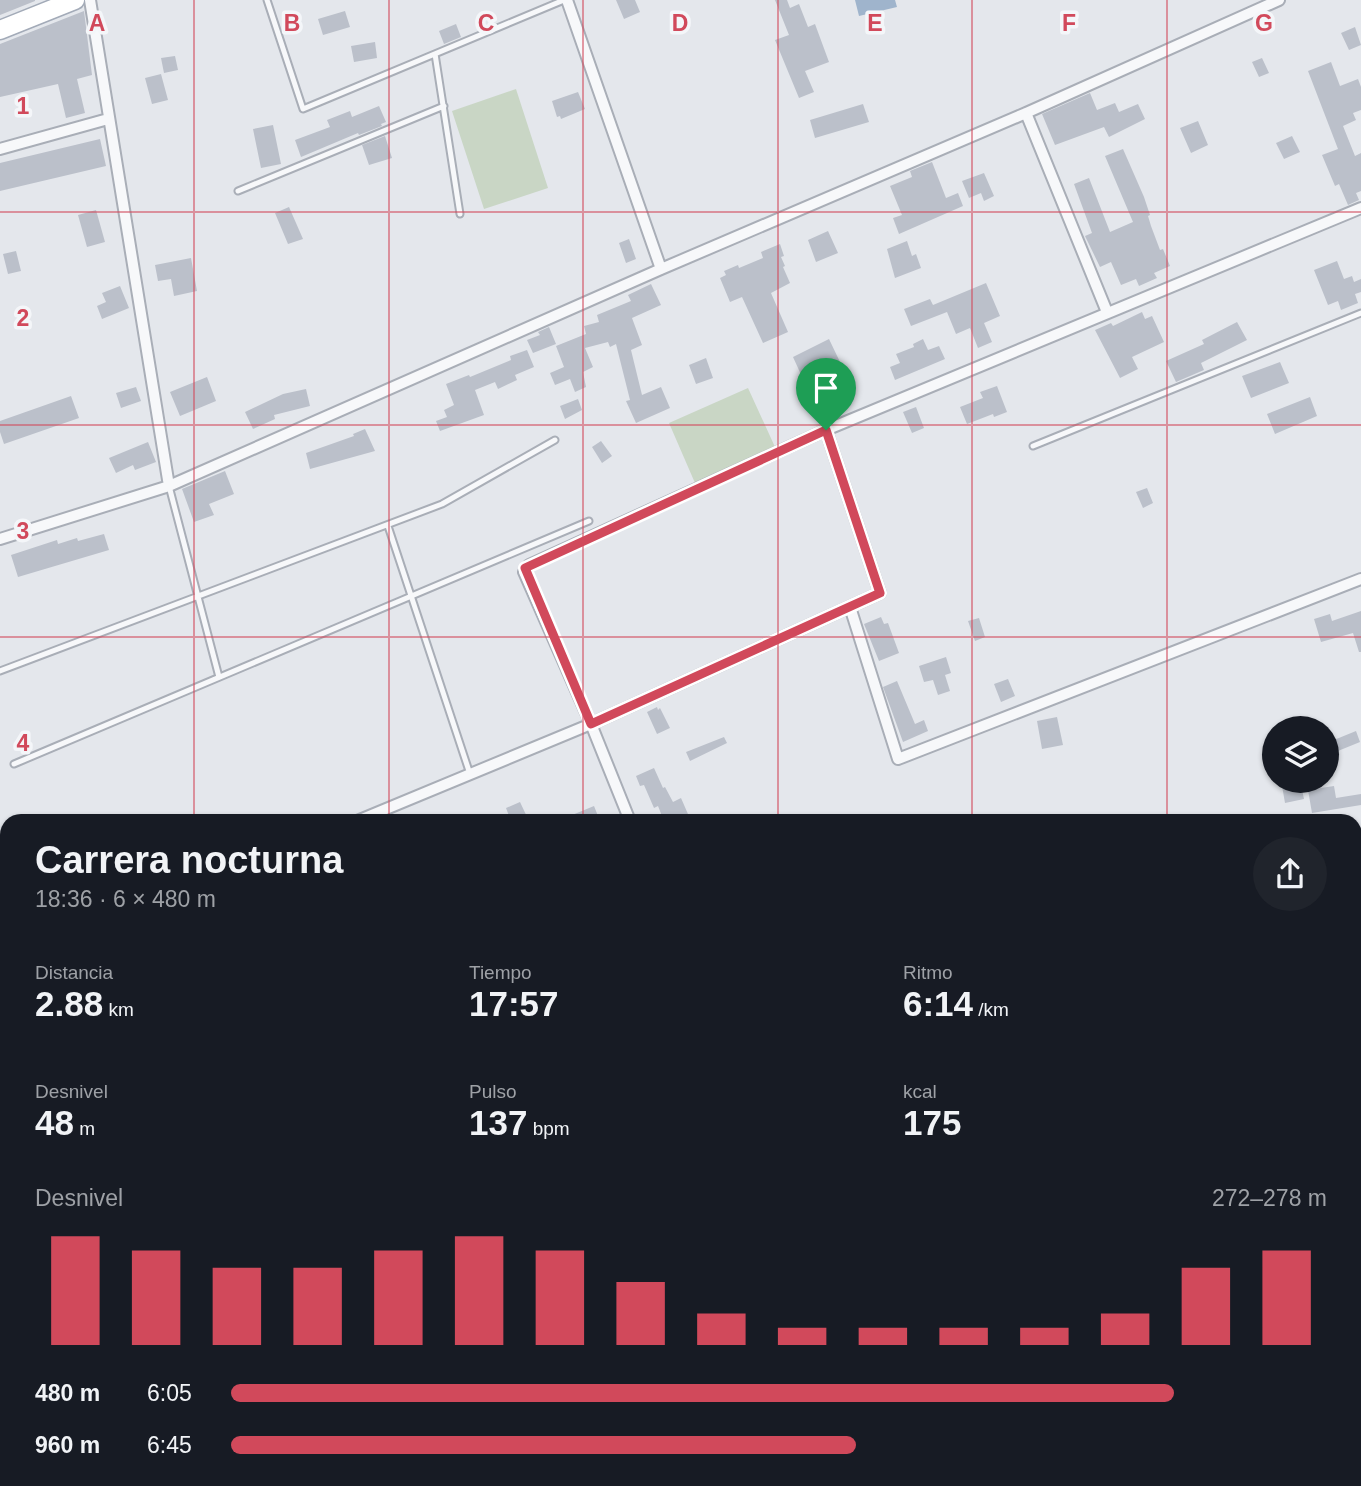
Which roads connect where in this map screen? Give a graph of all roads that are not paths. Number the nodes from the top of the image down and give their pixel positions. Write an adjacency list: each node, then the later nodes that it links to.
1 (75, 0): 6 (main road)
2 (90, 0): 10 (street)
3 (267, 0): 7 (lane)
4 (565, 0): 7 (lane); 15 (street)
5 (1279, 0): 9 (street)
6 (0, 30)
7 (435, 54): 8 (lane)
8 (444, 106): 12 (lane); 14 (lane)
9 (1026, 113): 15 (street); 16 (street)
10 (108, 118): 11 (street); 21 (street)
11 (0, 149)
12 (238, 191)
13 (1361, 208): 16 (street)
14 (460, 214)
15 (661, 269): 21 (street)
16 (1107, 313): 18 (street)
17 (1361, 313): 20 (lane)
18 (826, 430): 28 (street); 31 (street)
19 (555, 440): 23 (lane)
20 (1033, 446)
21 (169, 486): 24 (street); 27 (lane)
22 (590, 521): 26 (lane)
23 (388, 526): 26 (lane); 27 (lane)
24 (0, 539)
25 (1361, 579): 28 (street)
26 (412, 596): 30 (lane); 33 (lane)
27 (198, 597): 29 (lane); 30 (lane)
28 (850, 607): 31 (street)
29 (0, 671)
30 (219, 677): 32 (lane)
31 (591, 724): 33 (street); 35 (street)
32 (14, 764)
33 (470, 774): 34 (street)
34 (374, 814)
35 (627, 814)

